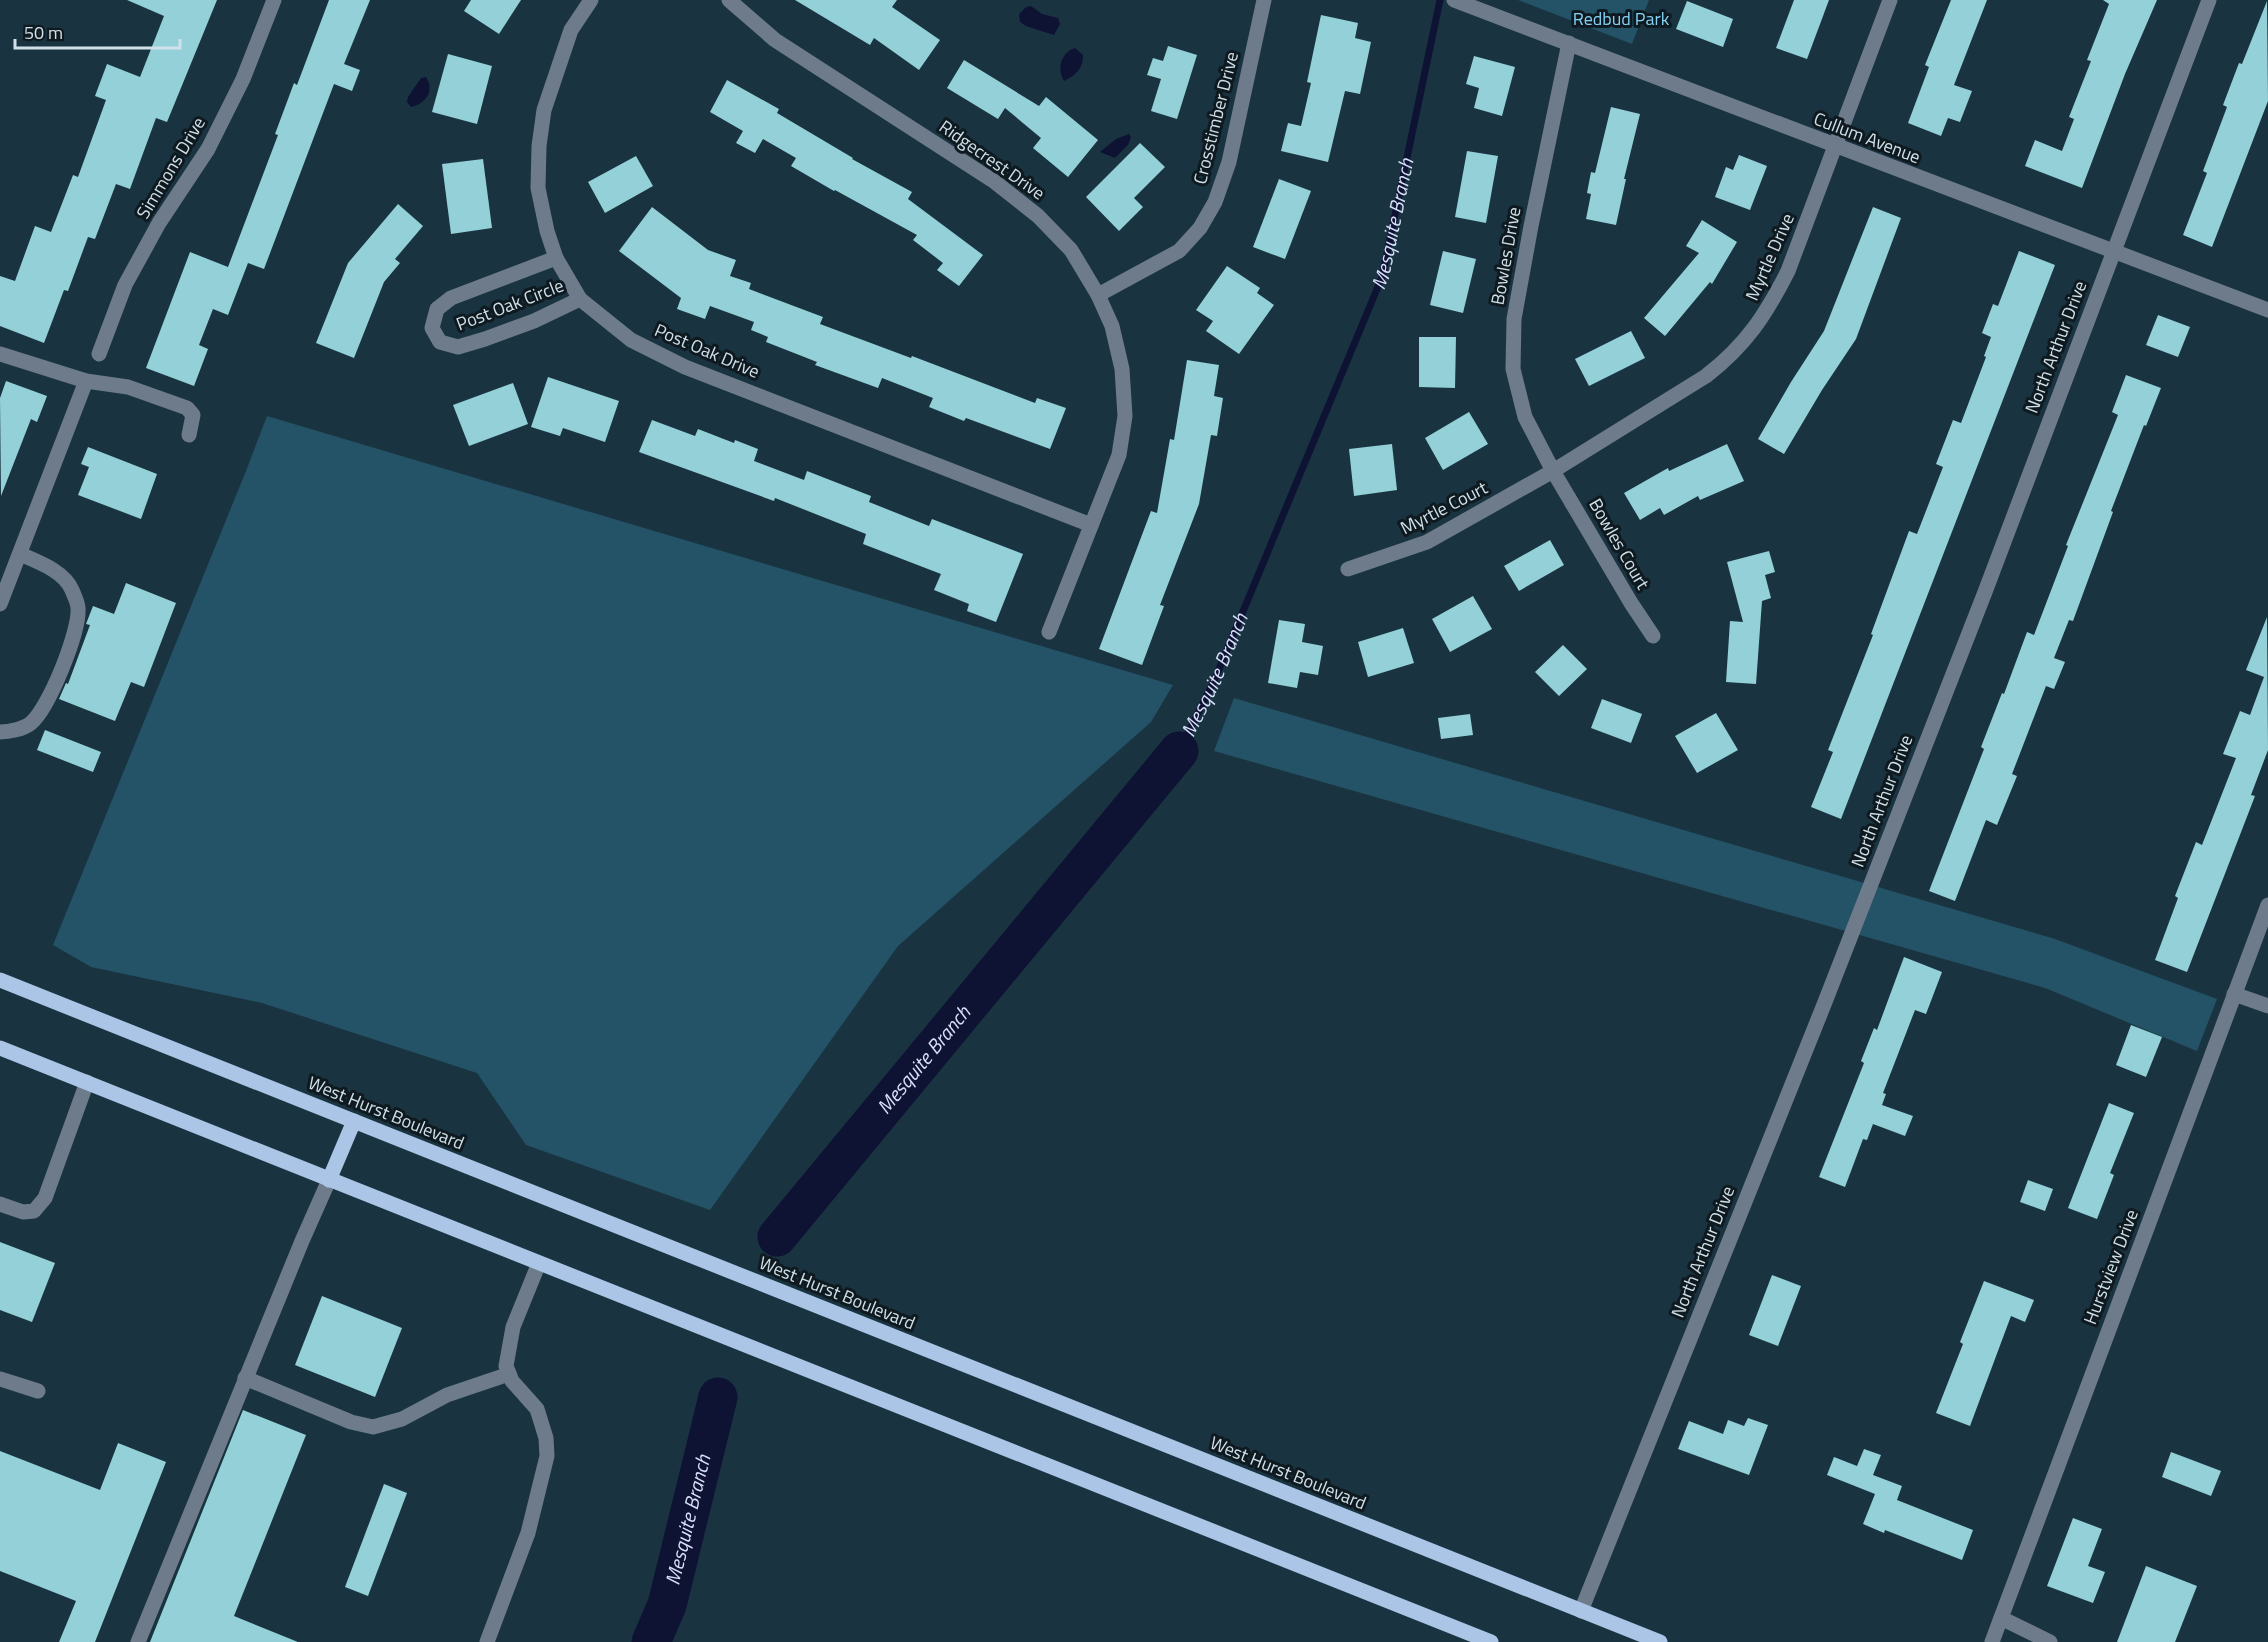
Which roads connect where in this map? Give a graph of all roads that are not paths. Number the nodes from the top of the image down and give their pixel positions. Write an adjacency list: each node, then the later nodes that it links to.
1 (274, 0): 16 (street, Simmons Drive)
2 (591, 0): 11 (street, Post Oak Drive)
3 (729, 0): 12 (street, Ridgecrest Drive)
4 (1264, 0): 12 (street, Crosstimber Drive)
5 (1454, 0): 8 (street, Cullum Avenue)
6 (1890, 0): 9 (street, Myrtle Drive)
7 (2209, 0): 10 (street, North Arthur Drive)
8 (1569, 44): 9 (street, Cullum Avenue); 19 (street, Bowles Drive)
9 (1836, 147): 10 (street, Cullum Avenue); 19 (street, Myrtle Drive)
10 (2113, 251): 14 (street, Cullum Avenue); 41 (street, North Arthur Drive)
11 (556, 258): 13 (street, Post Oak Drive); 13 (street, Post Oak Circle)
12 (1098, 295): 20 (street, Ridgecrest Drive)
13 (580, 299): 20 (street, Post Oak Drive)
14 (2268, 310)
15 (0, 354): 17 (street)
16 (99, 354)
17 (86, 381): 18 (street); 21 (street)
18 (189, 435)
19 (1553, 471): 22 (street, Myrtle Court); 25 (street, Bowles Court)
20 (1091, 525): 24 (street, Ridgecrest Drive)
21 (20, 554): 23 (street); 26 (street)
22 (1348, 569)
23 (0, 604)
24 (1050, 632)
25 (1653, 636)
26 (0, 732)
27 (2268, 905): 29 (street, Hurstview Drive)
28 (0, 980): 33 (main road, West Hurst Boulevard)
29 (2234, 994): 30 (street); 42 (street, Hurstview Drive)
30 (2268, 1006)
31 (0, 1048): 32 (main road)
32 (87, 1082): 34 (main road); 35 (street)
33 (354, 1121): 34 (main road); 41 (main road, West Hurst Boulevard)
34 (330, 1180): 36 (main road); 38 (street)
35 (0, 1204)
36 (539, 1263): 37 (street); 45 (main road)
37 (509, 1374): 38 (street); 44 (street)
38 (245, 1378): 43 (street)
39 (0, 1379): 40 (street)
40 (38, 1391)
41 (1581, 1611): 46 (main road, West Hurst Boulevard)
42 (2001, 1618): 47 (street, Hurstview Drive); 48 (street)
43 (138, 1642)
44 (487, 1642)
45 (1491, 1642)
46 (1660, 1642)
47 (1992, 1642)
48 (2050, 1642)

